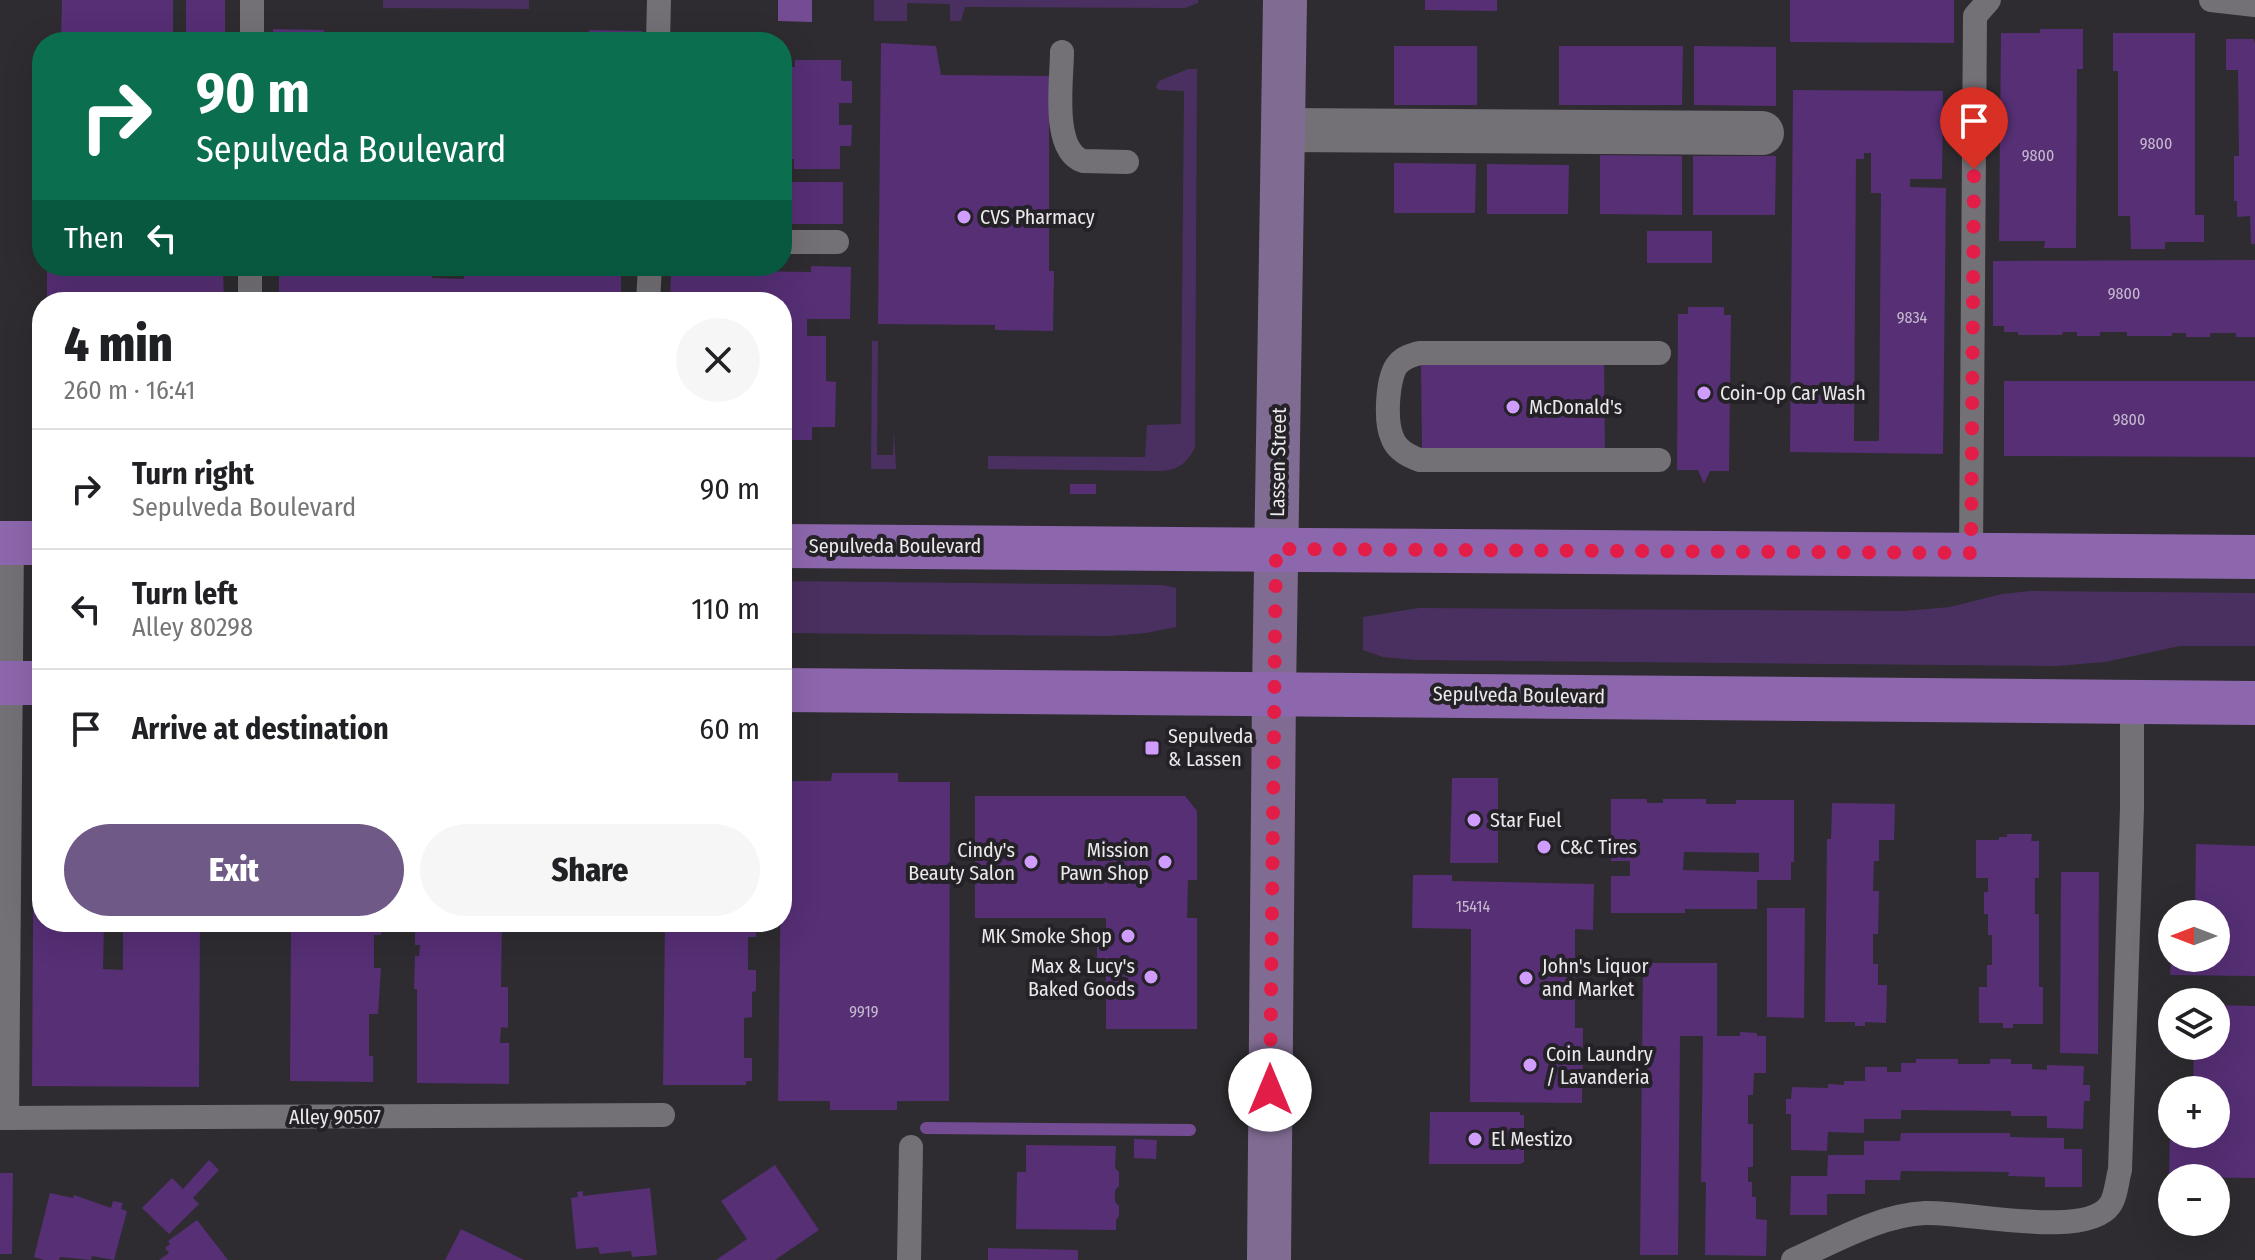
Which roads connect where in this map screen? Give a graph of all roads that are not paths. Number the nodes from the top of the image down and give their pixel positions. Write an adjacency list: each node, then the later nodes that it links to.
1 (252, 0): 7 (lane)
2 (659, 0): 8 (lane)
3 (1285, 0): 10 (main road, Lassen Street)
4 (1989, 0): 20 (lane)
5 (2211, 0): 6 (lane)
6 (2255, 5)
7 (252, 32)
8 (658, 32)
9 (1062, 52): 12 (lane)
10 (1284, 130): 11 (street); 19 (main road, Lassen Street)
11 (1762, 133)
12 (1127, 162)
13 (792, 242): 14 (lane)
14 (837, 242)
15 (1659, 353): 16 (lane)
16 (1659, 460)
17 (18, 543): 22 (lane)
18 (792, 546): 19 (main road, Sepulveda Boulevard)
19 (1276, 549): 20 (main road, Sepulveda Boulevard); 24 (main road, Lassen Street)
20 (1971, 553): 21 (main road, Sepulveda Boulevard)
21 (2255, 557)
22 (18, 683): 28 (lane)
23 (792, 690): 24 (main road, Sepulveda Boulevard)
24 (1274, 693): 25 (main road, Sepulveda Boulevard); 31 (main road, Lassen Street)
25 (2132, 703): 26 (main road, Sepulveda Boulevard); 32 (lane)
26 (2255, 703)
27 (663, 1115): 28 (lane, Alley 90507)
28 (4, 1118)
29 (911, 1147): 30 (lane)
30 (909, 1260)
31 (1269, 1260)
32 (1793, 1260)

